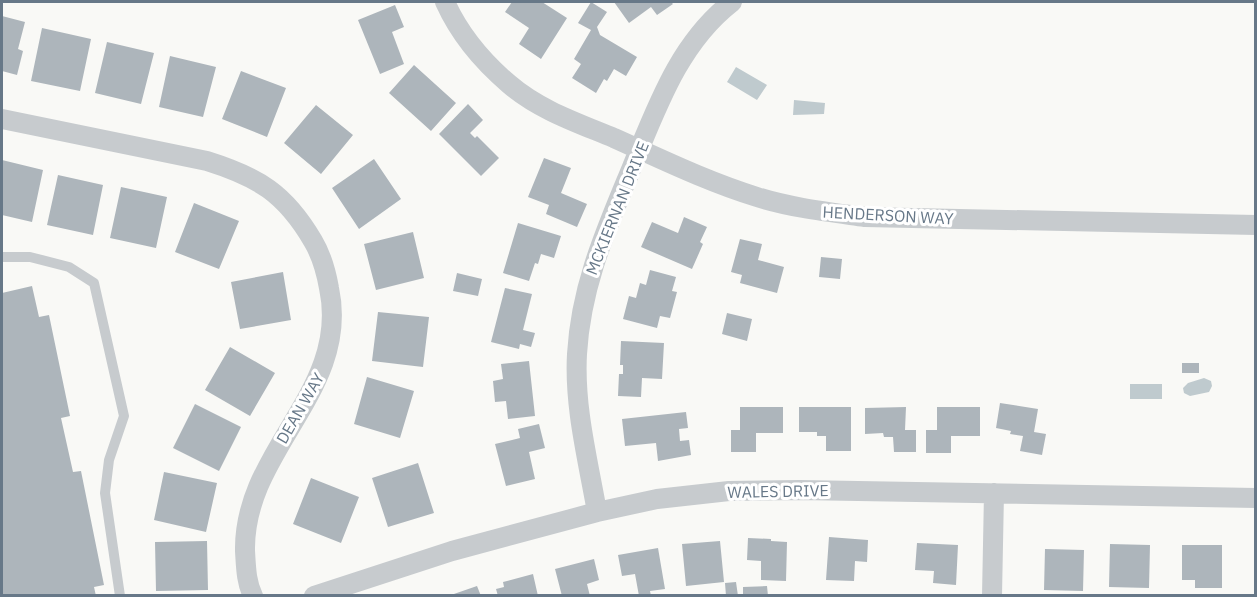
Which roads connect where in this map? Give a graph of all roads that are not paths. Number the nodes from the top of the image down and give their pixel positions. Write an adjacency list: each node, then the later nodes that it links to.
1 (445, 2): 4 (street, HENDERSON WAY)
2 (732, 2): 4 (street, MCKIERNAN DRIVE)
3 (2, 118): 11 (street, DEAN WAY)
4 (639, 150): 5 (street, HENDERSON WAY); 9 (street, MCKIERNAN DRIVE)
5 (1256, 225)
6 (2, 257): 10 (lane)
7 (994, 493): 8 (street, WALES DRIVE); 9 (street, WALES DRIVE); 13 (street)
8 (1256, 498)
9 (597, 512): 12 (street, WALES DRIVE)
10 (120, 596)
11 (254, 596)
12 (314, 596)
13 (992, 596)

